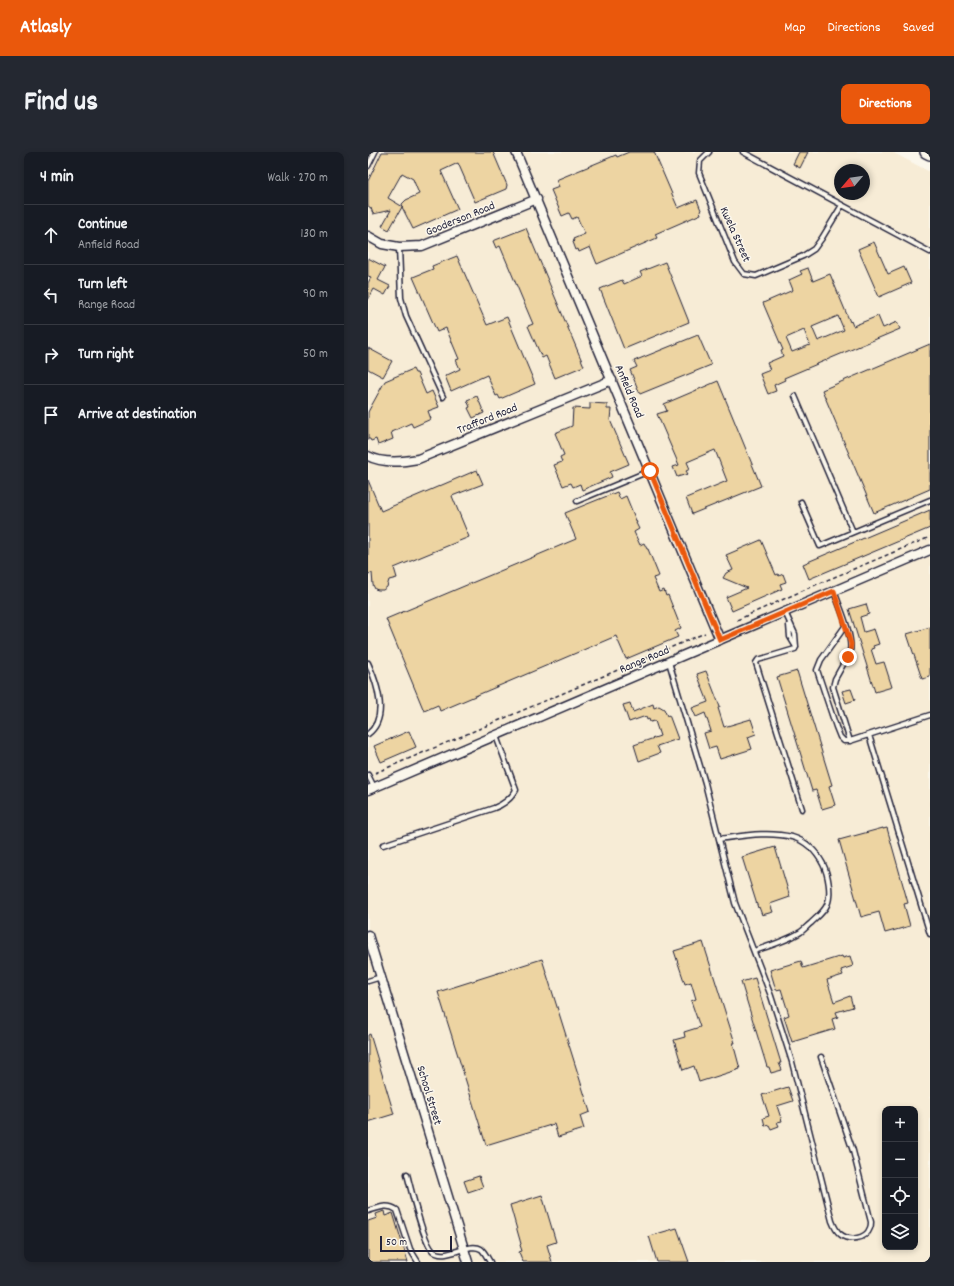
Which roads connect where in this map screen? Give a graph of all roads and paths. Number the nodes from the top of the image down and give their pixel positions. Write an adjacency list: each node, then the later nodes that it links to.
1 (376, 152): 7 (lane)
2 (516, 152): 8 (street, Anfield Road)
3 (709, 152): 9 (lane, Kwela Street)
4 (743, 152): 9 (lane)
5 (926, 152): 6 (street)
6 (930, 154)
7 (368, 166)
8 (537, 199): 11 (street, Gooderson Road); 13 (street, Anfield Road)
9 (842, 205): 12 (lane)
10 (368, 236): 11 (street, Gooderson Road)
11 (399, 247): 15 (lane)
12 (930, 252)
13 (612, 380): 16 (street, Trafford Road); 17 (street, Anfield Road)
14 (795, 396): 21 (lane)
15 (443, 397)
16 (368, 456)
17 (650, 471): 18 (lane); 29 (street, Anfield Road)
18 (577, 500)
19 (930, 500): 21 (lane)
20 (801, 502): 21 (lane)
21 (853, 532)
22 (930, 536): 26 (path)
23 (930, 550): 24 (street, Range Road)
24 (834, 591): 25 (street, Range Road); 27 (lane)
25 (785, 612): 29 (street, Range Road); 40 (lane)
26 (737, 620)
27 (846, 625): 36 (lane); 36 (lane)
28 (705, 633): 37 (path)
29 (720, 640): 30 (street, Range Road)
30 (669, 662): 35 (street, Range Road); 41 (lane)
31 (368, 663): 33 (lane)
32 (930, 715): 34 (lane)
33 (368, 734)
34 (869, 735): 36 (lane); 43 (lane)
35 (496, 736): 39 (street, Range Road); 42 (lane)
36 (850, 741)
37 (375, 773)
38 (368, 775): 39 (lane)
39 (371, 789)
40 (802, 809)
41 (719, 839): 45 (lane); 45 (lane)
42 (383, 845)
43 (930, 934)
44 (368, 935): 46 (street, School Street)
45 (754, 951): 48 (lane)
46 (381, 977): 47 (lane); 51 (street, School Street)
47 (368, 981)
48 (821, 1057)
49 (407, 1174): 51 (lane)
50 (368, 1211): 52 (lane)
51 (464, 1250): 53 (street, School Street); 54 (lane)
52 (418, 1262)
53 (468, 1262)
54 (490, 1262)

